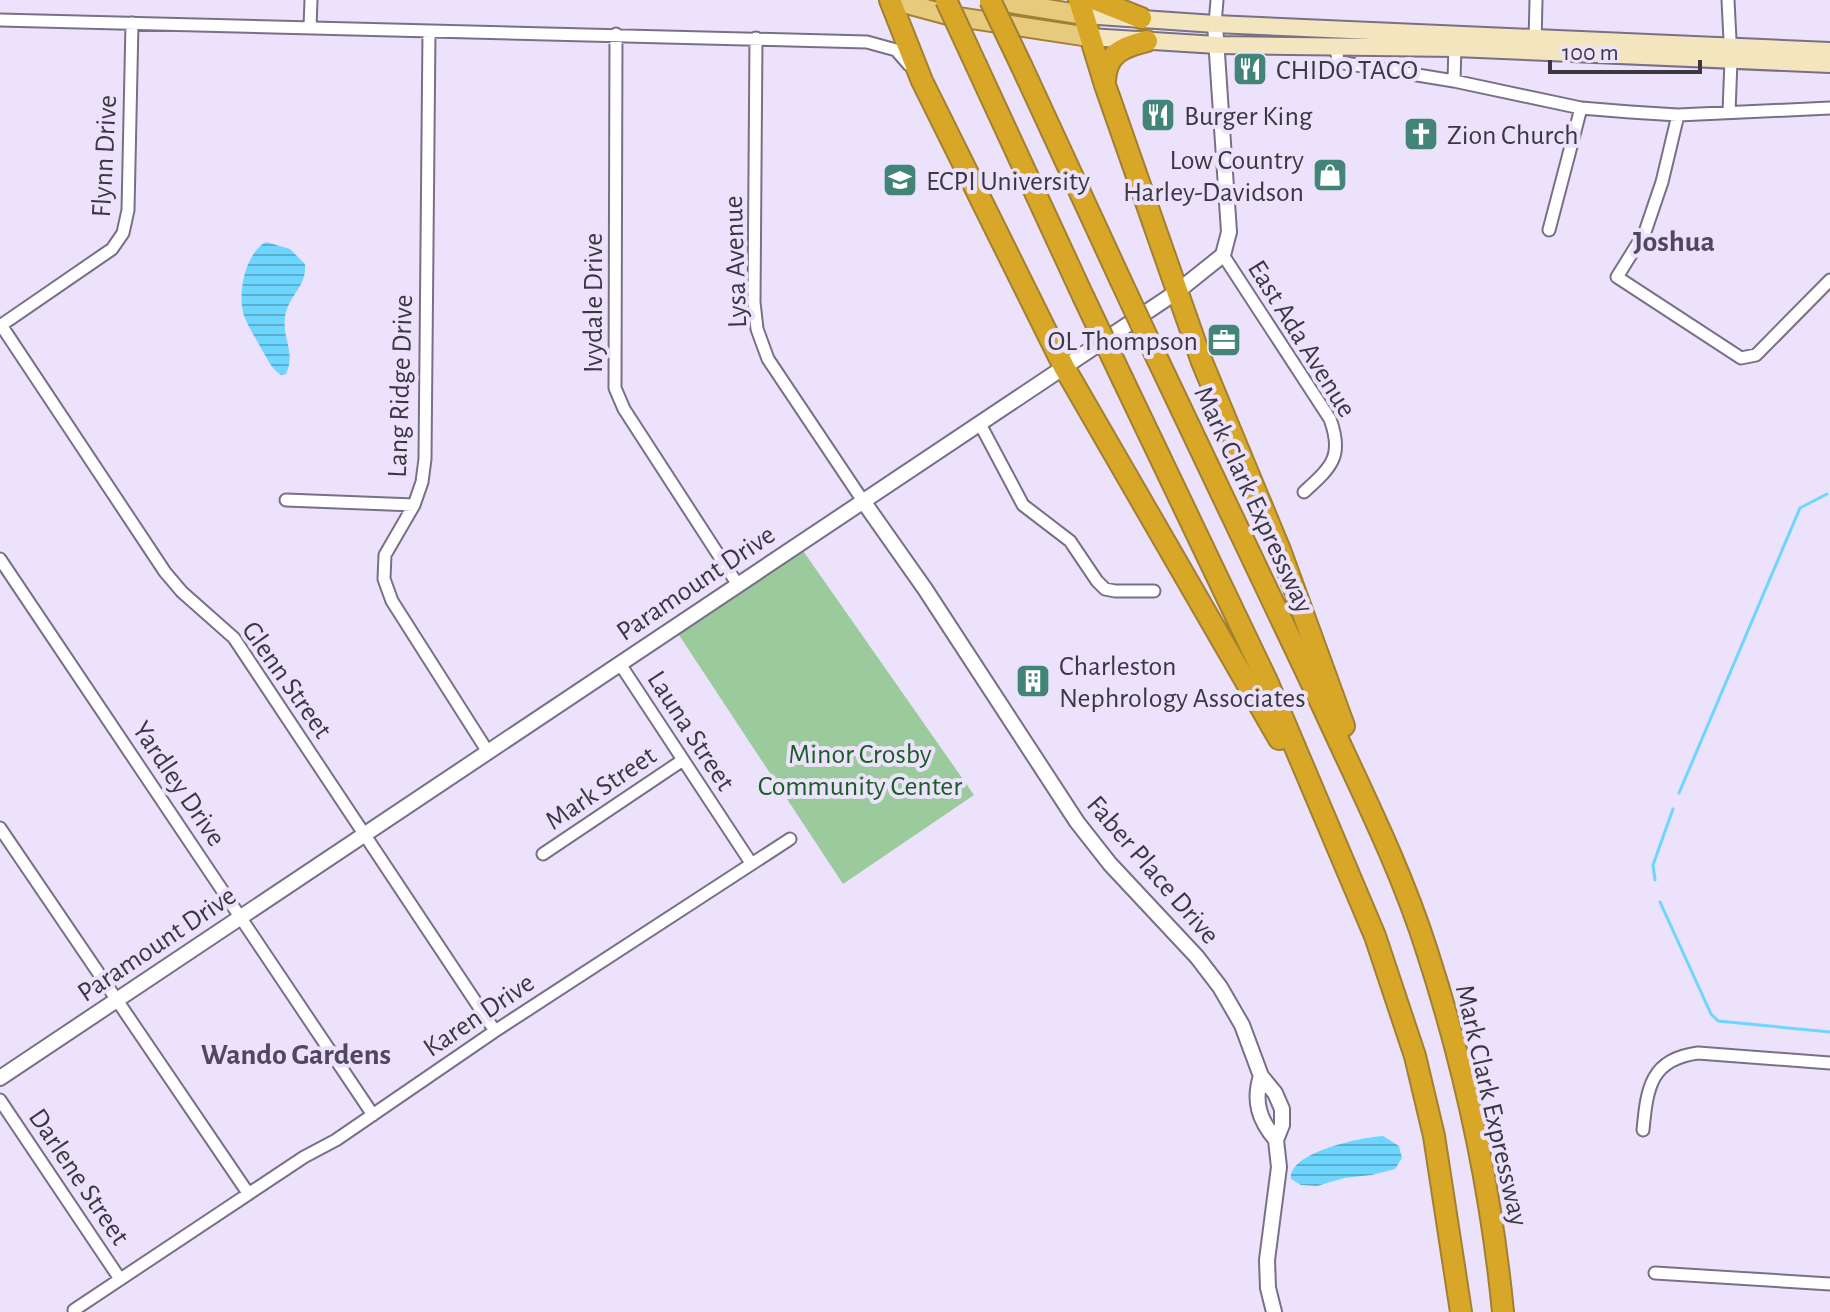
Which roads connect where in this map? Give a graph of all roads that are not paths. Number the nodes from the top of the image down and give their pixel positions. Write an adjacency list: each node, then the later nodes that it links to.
1 (311, 0): 13 (street)
2 (891, 0): 16 (main road); 26 (highway)
3 (946, 0): 54 (highway, bridge)
4 (991, 0): 8 (main road); 53 (highway, Mark Clark Expressway, bridge)
5 (1217, 0): 12 (street)
6 (1536, 0): 21 (street)
7 (1728, 0): 24 (street)
8 (1086, 5): 9 (highway); 16 (highway)
9 (1141, 18): 12 (main road)
10 (0, 20): 11 (street)
11 (132, 23): 13 (street); 37 (street, Flynn Drive)
12 (1215, 24): 19 (main road); 20 (street)
13 (310, 27): 14 (street)
14 (429, 31): 15 (street); 43 (street, Lang Ridge Drive)
15 (616, 34): 17 (street); 45 (street, Ivydale Drive)
16 (1089, 37): 18 (main road); 28 (highway)
17 (756, 38): 26 (street); 42 (street, Lysa Avenue)
18 (1147, 41): 20 (main road); 28 (highway)
19 (1455, 41): 21 (main road); 22 (main road); 27 (street)
20 (1217, 45): 22 (main road); 34 (street)
21 (1535, 45): 24 (main road)
22 (1336, 46): 27 (street)
23 (1830, 51): 24 (main road)
24 (1731, 54): 25 (main road); 31 (street)
25 (1830, 64)
26 (922, 81): 38 (highway)
27 (1454, 81): 29 (street)
28 (1105, 85): 36 (highway)
29 (1581, 108): 32 (street); 33 (street)
30 (1830, 108): 31 (street)
31 (1729, 112): 32 (street)
32 (1678, 115): 35 (street)
33 (1549, 230)
34 (1223, 255): 36 (street, Paramount Drive); 40 (street, East Ada Avenue)
35 (1830, 280)
36 (1178, 291): 38 (street, Paramount Drive); 53 (highway)
37 (0, 326): 51 (street, Glenn Street)
38 (1064, 367): 39 (street, Paramount Drive); 54 (highway)
39 (980, 424): 42 (street, Paramount Drive); 46 (street)
40 (1304, 492)
41 (286, 500): 43 (street)
42 (863, 501): 45 (street, Paramount Drive); 61 (street, Faber Place Drive)
43 (414, 505): 48 (street, Lang Ridge Drive)
44 (0, 559): 57 (street, Yardley Drive)
45 (738, 585): 47 (street, Paramount Drive)
46 (1154, 591)
47 (620, 664): 48 (street, Paramount Drive); 49 (street, Launa Street)
48 (488, 752): 51 (street, Paramount Drive)
49 (683, 760): 55 (street, Mark Street); 56 (street, Launa Street)
50 (0, 828): 58 (street)
51 (365, 835): 57 (street, Paramount Drive); 59 (street, Glenn Street)
52 (790, 839): 56 (street, Karen Drive)
53 (1384, 839): 74 (highway, Mark Clark Expressway)
54 (1337, 846): 73 (highway)
55 (543, 854)
56 (751, 863): 59 (street, Karen Drive)
57 (241, 917): 58 (street, Paramount Drive); 64 (street, Yardley Drive)
58 (117, 1000): 62 (street, Paramount Drive); 67 (street)
59 (495, 1031): 64 (street, Karen Drive)
60 (1830, 1063): 65 (street)
61 (1261, 1076): 66 (street, Faber Place Drive); 66 (street, Faber Place Drive)
62 (0, 1078)
63 (0, 1100): 69 (street, Darlene Street)
64 (373, 1115): 67 (street, Karen Drive)
65 (1643, 1130)
66 (1276, 1140): 72 (street, Faber Place Drive)
67 (248, 1193): 69 (street, Karen Drive)
68 (1655, 1273): 70 (street)
69 (120, 1279): 71 (street, Karen Drive)
70 (1830, 1284)
71 (74, 1310)
72 (1274, 1312)
73 (1461, 1312)
74 (1503, 1312)

